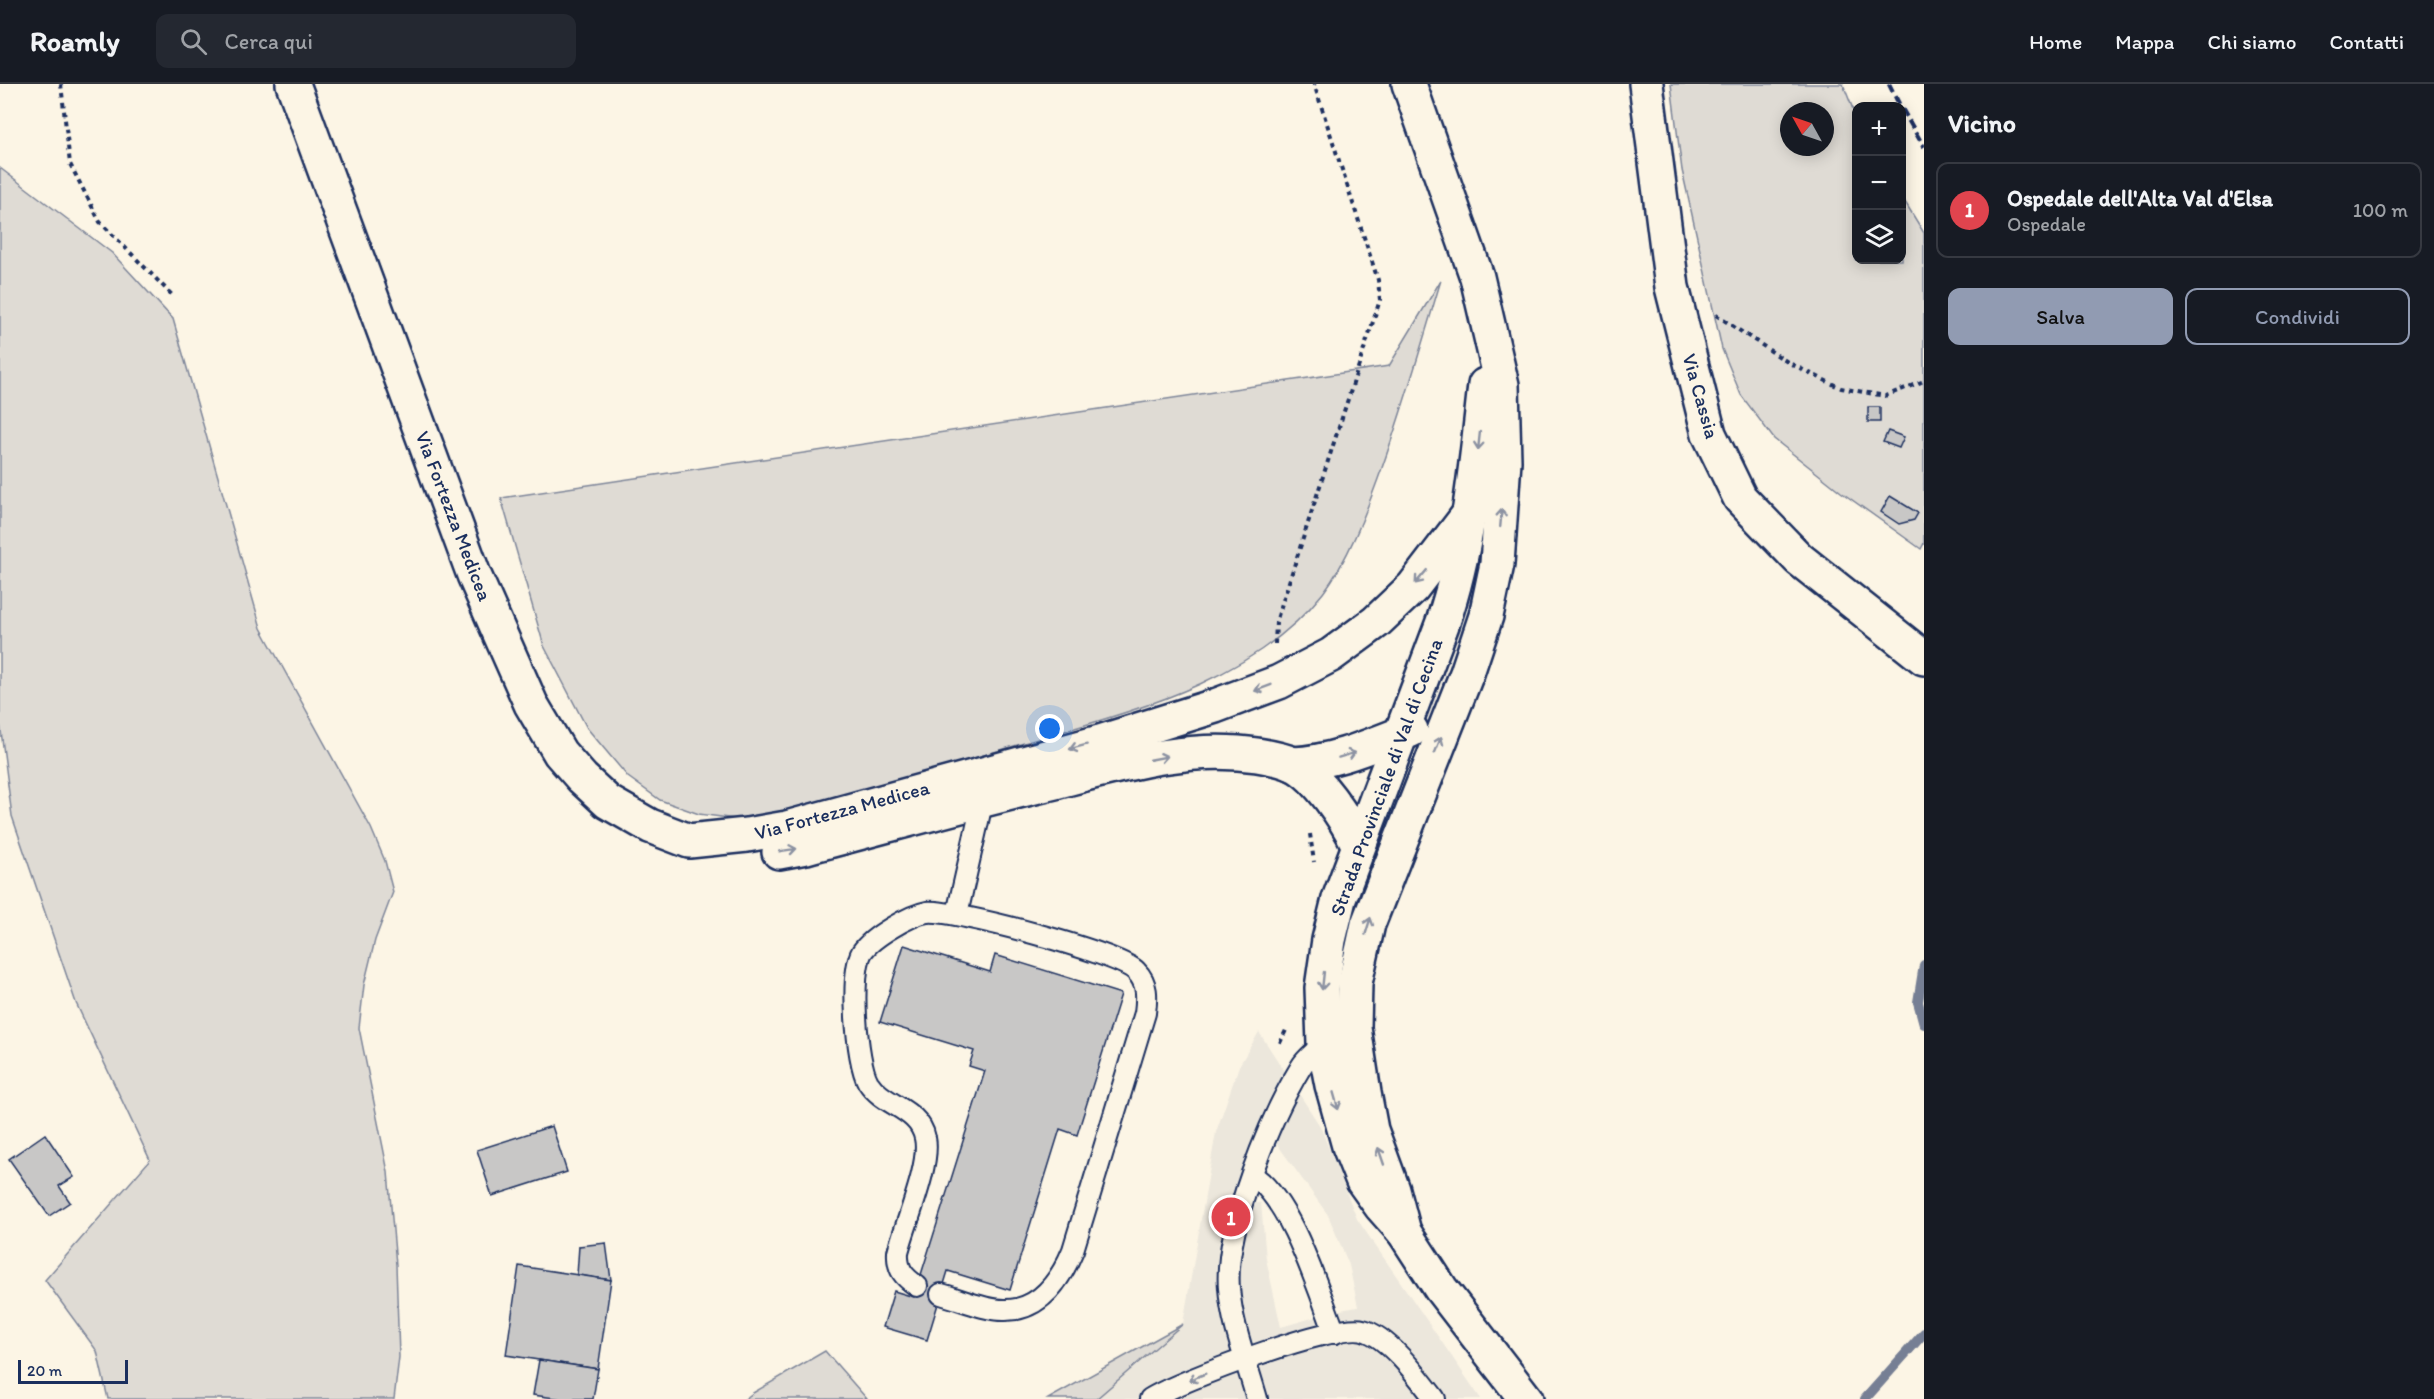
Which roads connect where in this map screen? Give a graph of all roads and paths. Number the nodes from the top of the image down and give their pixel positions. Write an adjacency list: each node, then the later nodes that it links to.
1 (61, 84): 7 (path)
2 (293, 84): 16 (main road, Via Fortezza Medicea)
3 (1314, 84): 12 (path)
4 (1409, 84): 8 (main road, Strada Provinciale di Val di Cecina)
5 (1646, 84): 6 (main road, Via Cassia)
6 (1672, 287): 9 (path); 13 (main road, Via Cassia)
7 (172, 296)
8 (1490, 341): 10 (main road, Strada Provinciale di Val di Cecina, one-way to 10); 11 (main road, Strada Provinciale di Val di Cecina, one-way to 8)
9 (1924, 381)
10 (1469, 514): 14 (main road, Strada Provinciale di Val di Cecina); 16 (main road, one-way to 16)
11 (1497, 564): 14 (main road); 19 (main road, Strada Provinciale di Val di Cecina, one-way to 11)
12 (1275, 651)
13 (1924, 658)
14 (1399, 735): 15 (main road, one-way to 14); 17 (main road, Strada Provinciale di Val di Cecina)
15 (1293, 764): 16 (main road, one-way to 15); 17 (main road)
16 (978, 787): 18 (lane)
17 (1358, 844): 20 (main road, Strada Provinciale di Val di Cecina, one-way to 20)
18 (957, 914): 23 (lane); 24 (lane)
19 (1355, 983): 20 (lane); 22 (main road, Strada Provinciale di Val di Cecina, one-way to 19)
20 (1324, 1044): 21 (lane); 22 (main road, Strada Provinciale di Val di Cecina, one-way to 22)
21 (1252, 1175): 25 (lane); 26 (lane)
22 (1404, 1232): 27 (main road, Strada Provinciale di Val di Cecina)
23 (917, 1286)
24 (941, 1294)
25 (1335, 1333): 26 (lane); 28 (lane)
26 (1245, 1358): 29 (lane, one-way to 29); 30 (lane)
27 (1523, 1397)
28 (1435, 1398)
29 (1150, 1399)
30 (1257, 1399)

